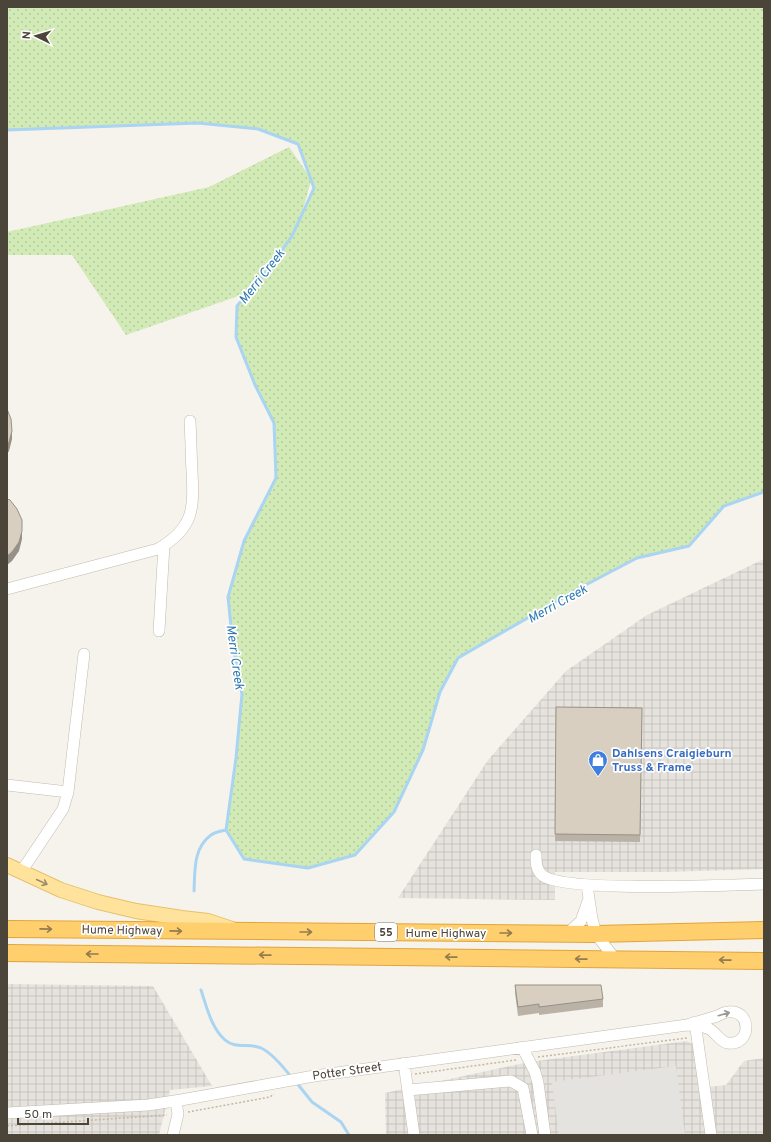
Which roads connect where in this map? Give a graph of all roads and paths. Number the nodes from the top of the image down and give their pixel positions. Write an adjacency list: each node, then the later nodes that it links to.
1 (190, 422): 2 (street)
2 (164, 545): 3 (street); 4 (street)
3 (7, 589)
4 (159, 631)
5 (84, 654): 7 (street)
6 (7, 785): 7 (street)
7 (68, 792): 10 (street)
8 (536, 855): 12 (street)
9 (7, 865): 10 (main road)
10 (21, 872): 16 (main road, one-way to 16)
11 (764, 884): 12 (street)
12 (587, 885): 13 (street)
13 (589, 899): 17 (street); 18 (street)
14 (7, 929): 16 (highway, Hume Highway / 55, one-way to 16)
15 (764, 930): 18 (highway, Hume Highway / 55)
16 (239, 931): 17 (highway, Hume Highway / 55, one-way to 17)
17 (567, 934): 18 (highway, Hume Highway / 55)
18 (596, 934): 20 (street)
19 (7, 953): 20 (highway, Hume Highway / 55, one-way to 19)
20 (615, 959): 21 (highway, Hume Highway / 55, one-way to 20)
21 (764, 961)
22 (697, 1039): 23 (street, Potter Street); 24 (path); 37 (street)
23 (522, 1047): 24 (street); 25 (street, Potter Street)
24 (528, 1058): 26 (path); 36 (street)
25 (404, 1063): 26 (street); 29 (street, Potter Street)
26 (406, 1075): 27 (street)
27 (408, 1090): 34 (street); 35 (street)
28 (274, 1093): 31 (path)
29 (176, 1101): 30 (street, Potter Street); 31 (street)
30 (7, 1112)
31 (178, 1114): 32 (path); 33 (street)
32 (7, 1126)
33 (173, 1135)
34 (414, 1135)
35 (532, 1135)
36 (546, 1135)
37 (711, 1135)

